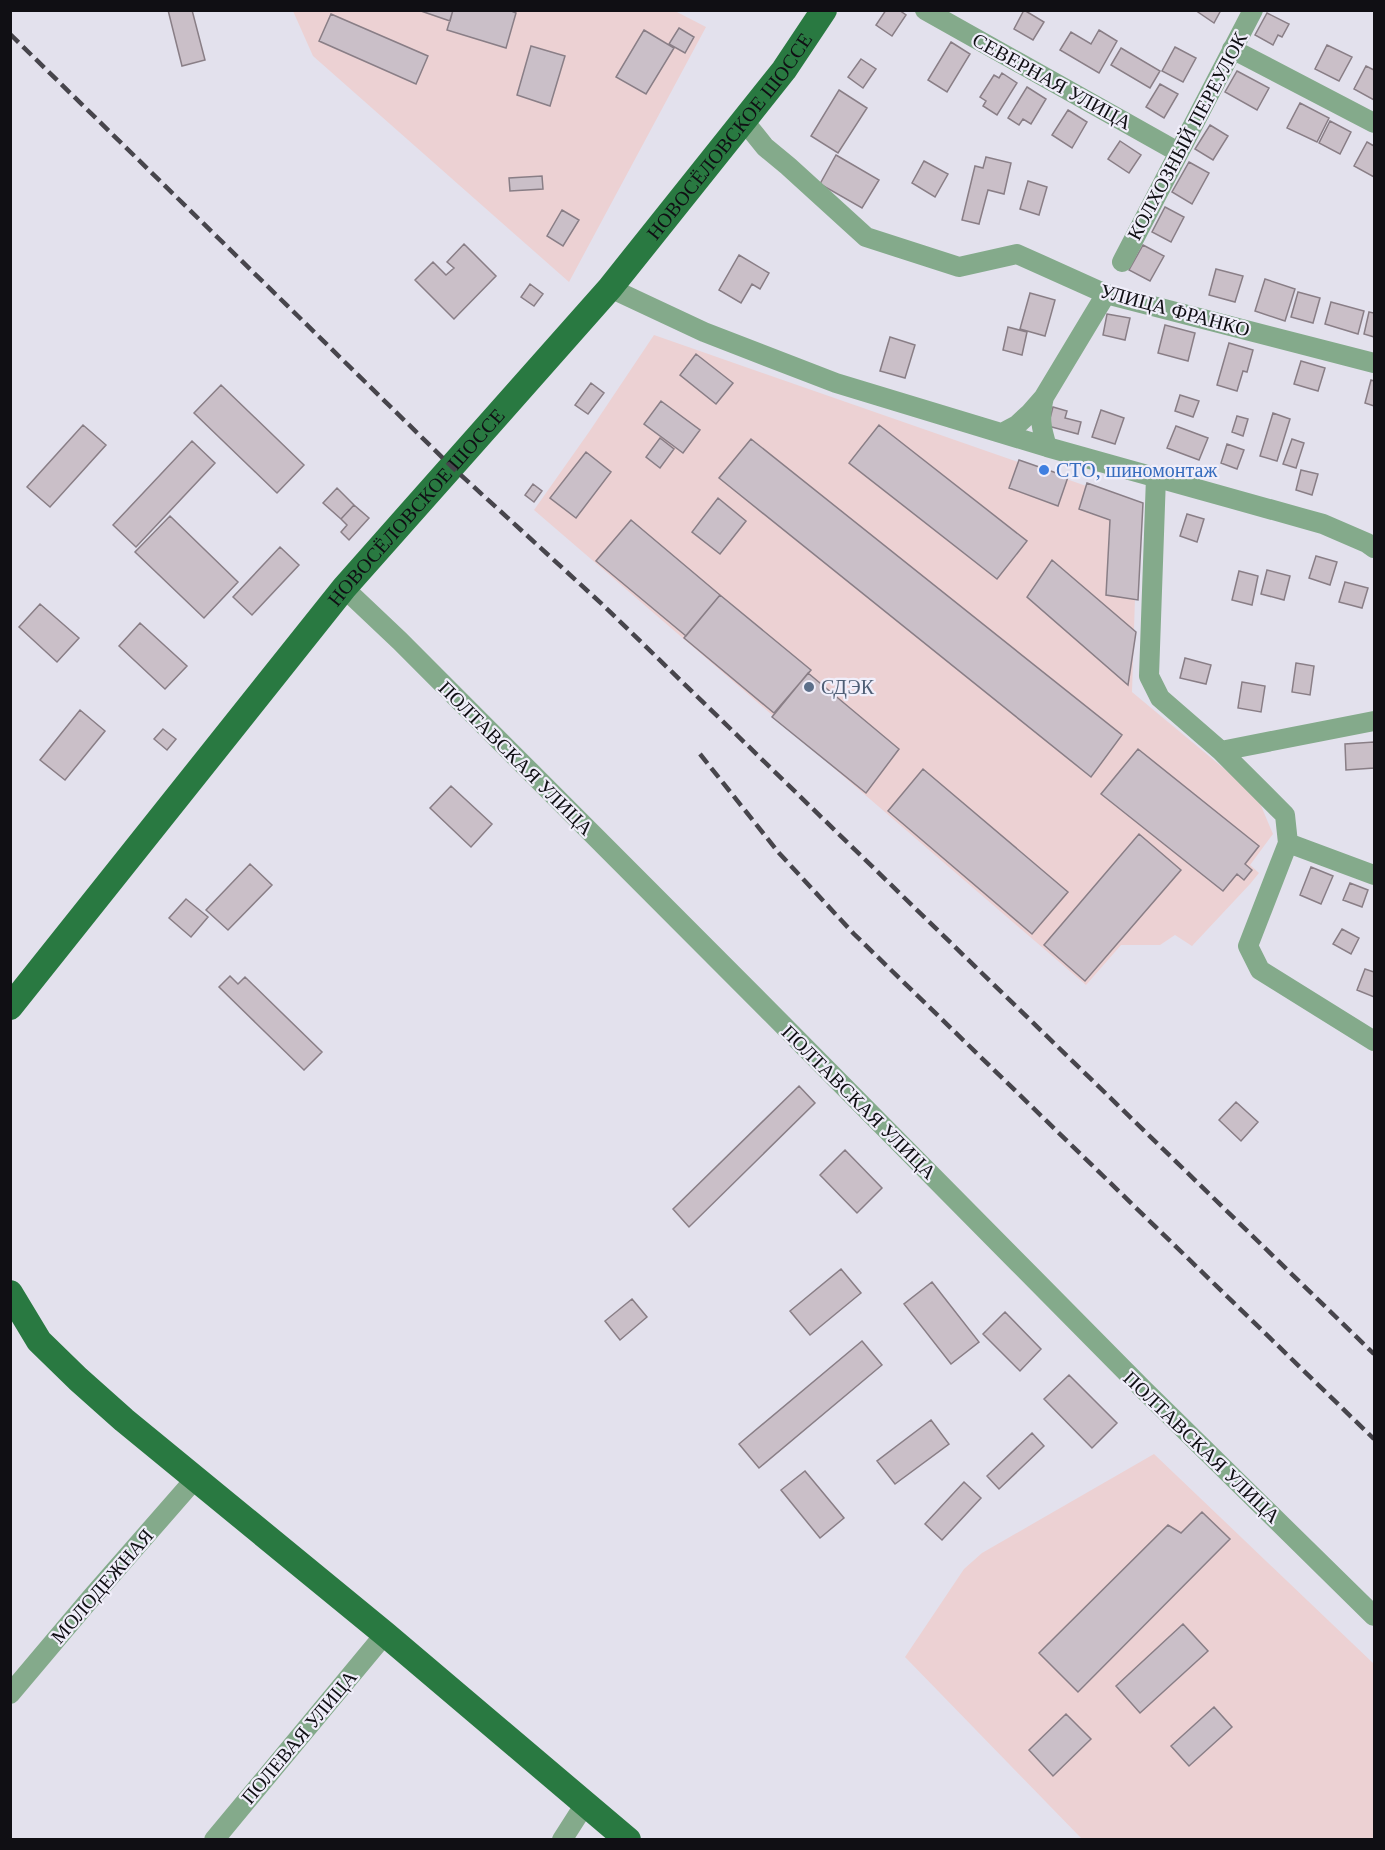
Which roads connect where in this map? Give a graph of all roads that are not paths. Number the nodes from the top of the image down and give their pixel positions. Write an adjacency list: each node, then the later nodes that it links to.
1 (824, 10): 5 (main road, НОВОСЁЛОВСКОЕ ШОССЕ)
2 (925, 10): 7 (street, СЕВЕРНАЯ УЛИЦА)
3 (1252, 10): 4 (street, КОЛХОЗНЫЙ ПЕРЕУЛОК)
4 (1232, 49): 6 (street); 7 (street, КОЛХОЗНЫЙ ПЕРЕУЛОК)
5 (744, 121): 9 (main road, НОВОСЁЛОВСКОЕ ШОССЕ); 10 (street, УЛИЦА ФРАНКО)
6 (1374, 123)
7 (1178, 152): 8 (street, КОЛХОЗНЫЙ ПЕРЕУЛОК)
8 (1122, 262)
9 (610, 288): 13 (street); 17 (main road, НОВОСЁЛОВСКОЕ ШОССЕ)
10 (1106, 294): 11 (street, УЛИЦА ФРАНКО); 12 (street)
11 (1374, 363)
12 (1044, 397): 13 (street); 14 (street)
13 (1002, 434): 14 (street)
14 (1047, 447): 15 (street)
15 (1156, 477): 16 (street); 19 (street)
16 (1374, 548)
17 (344, 588): 22 (main road, НОВОСЁЛОВСКОЕ ШОССЕ); 28 (street, ПОЛТАВСКАЯ УЛИЦА)
18 (1374, 721): 19 (street)
19 (1221, 751): 20 (street)
20 (1288, 843): 21 (street); 23 (street)
21 (1374, 875)
22 (11, 1008)
23 (1374, 1041)
24 (10, 1293): 26 (main road)
25 (10, 1321): 26 (street)
26 (39, 1341): 27 (main road)
27 (195, 1479): 29 (main road); 30 (street, МОЛОДЕЖНАЯ)
28 (1374, 1616)
29 (385, 1634): 31 (main road); 32 (street, ПОЛЕВАЯ УЛИЦА)
30 (10, 1694)
31 (585, 1804): 33 (street); 34 (main road)
32 (214, 1839)
33 (562, 1839)
34 (628, 1839)

